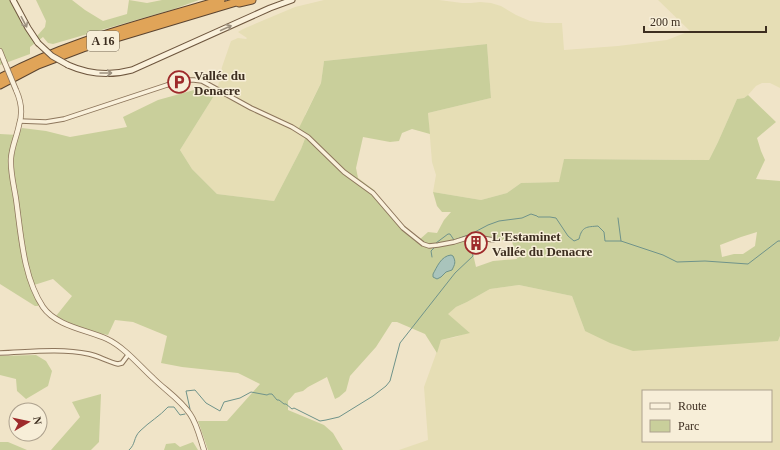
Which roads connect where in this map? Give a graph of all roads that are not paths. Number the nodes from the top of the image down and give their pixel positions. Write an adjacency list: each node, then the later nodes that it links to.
1 (13, 0): 5 (main road, one-way to 5, bridge)
2 (221, 0): 8 (highway, A 16)
3 (243, 0): 6 (highway, A 16)
4 (252, 0): 6 (highway)
5 (292, 0)
6 (211, 9): 9 (highway, A 16)
7 (0, 51): 10 (street, bridge)
8 (0, 78)
9 (0, 85)
10 (20, 121): 11 (street); 13 (street)
11 (493, 240)
12 (0, 353): 13 (street)
13 (128, 355): 14 (street)
14 (204, 450)

